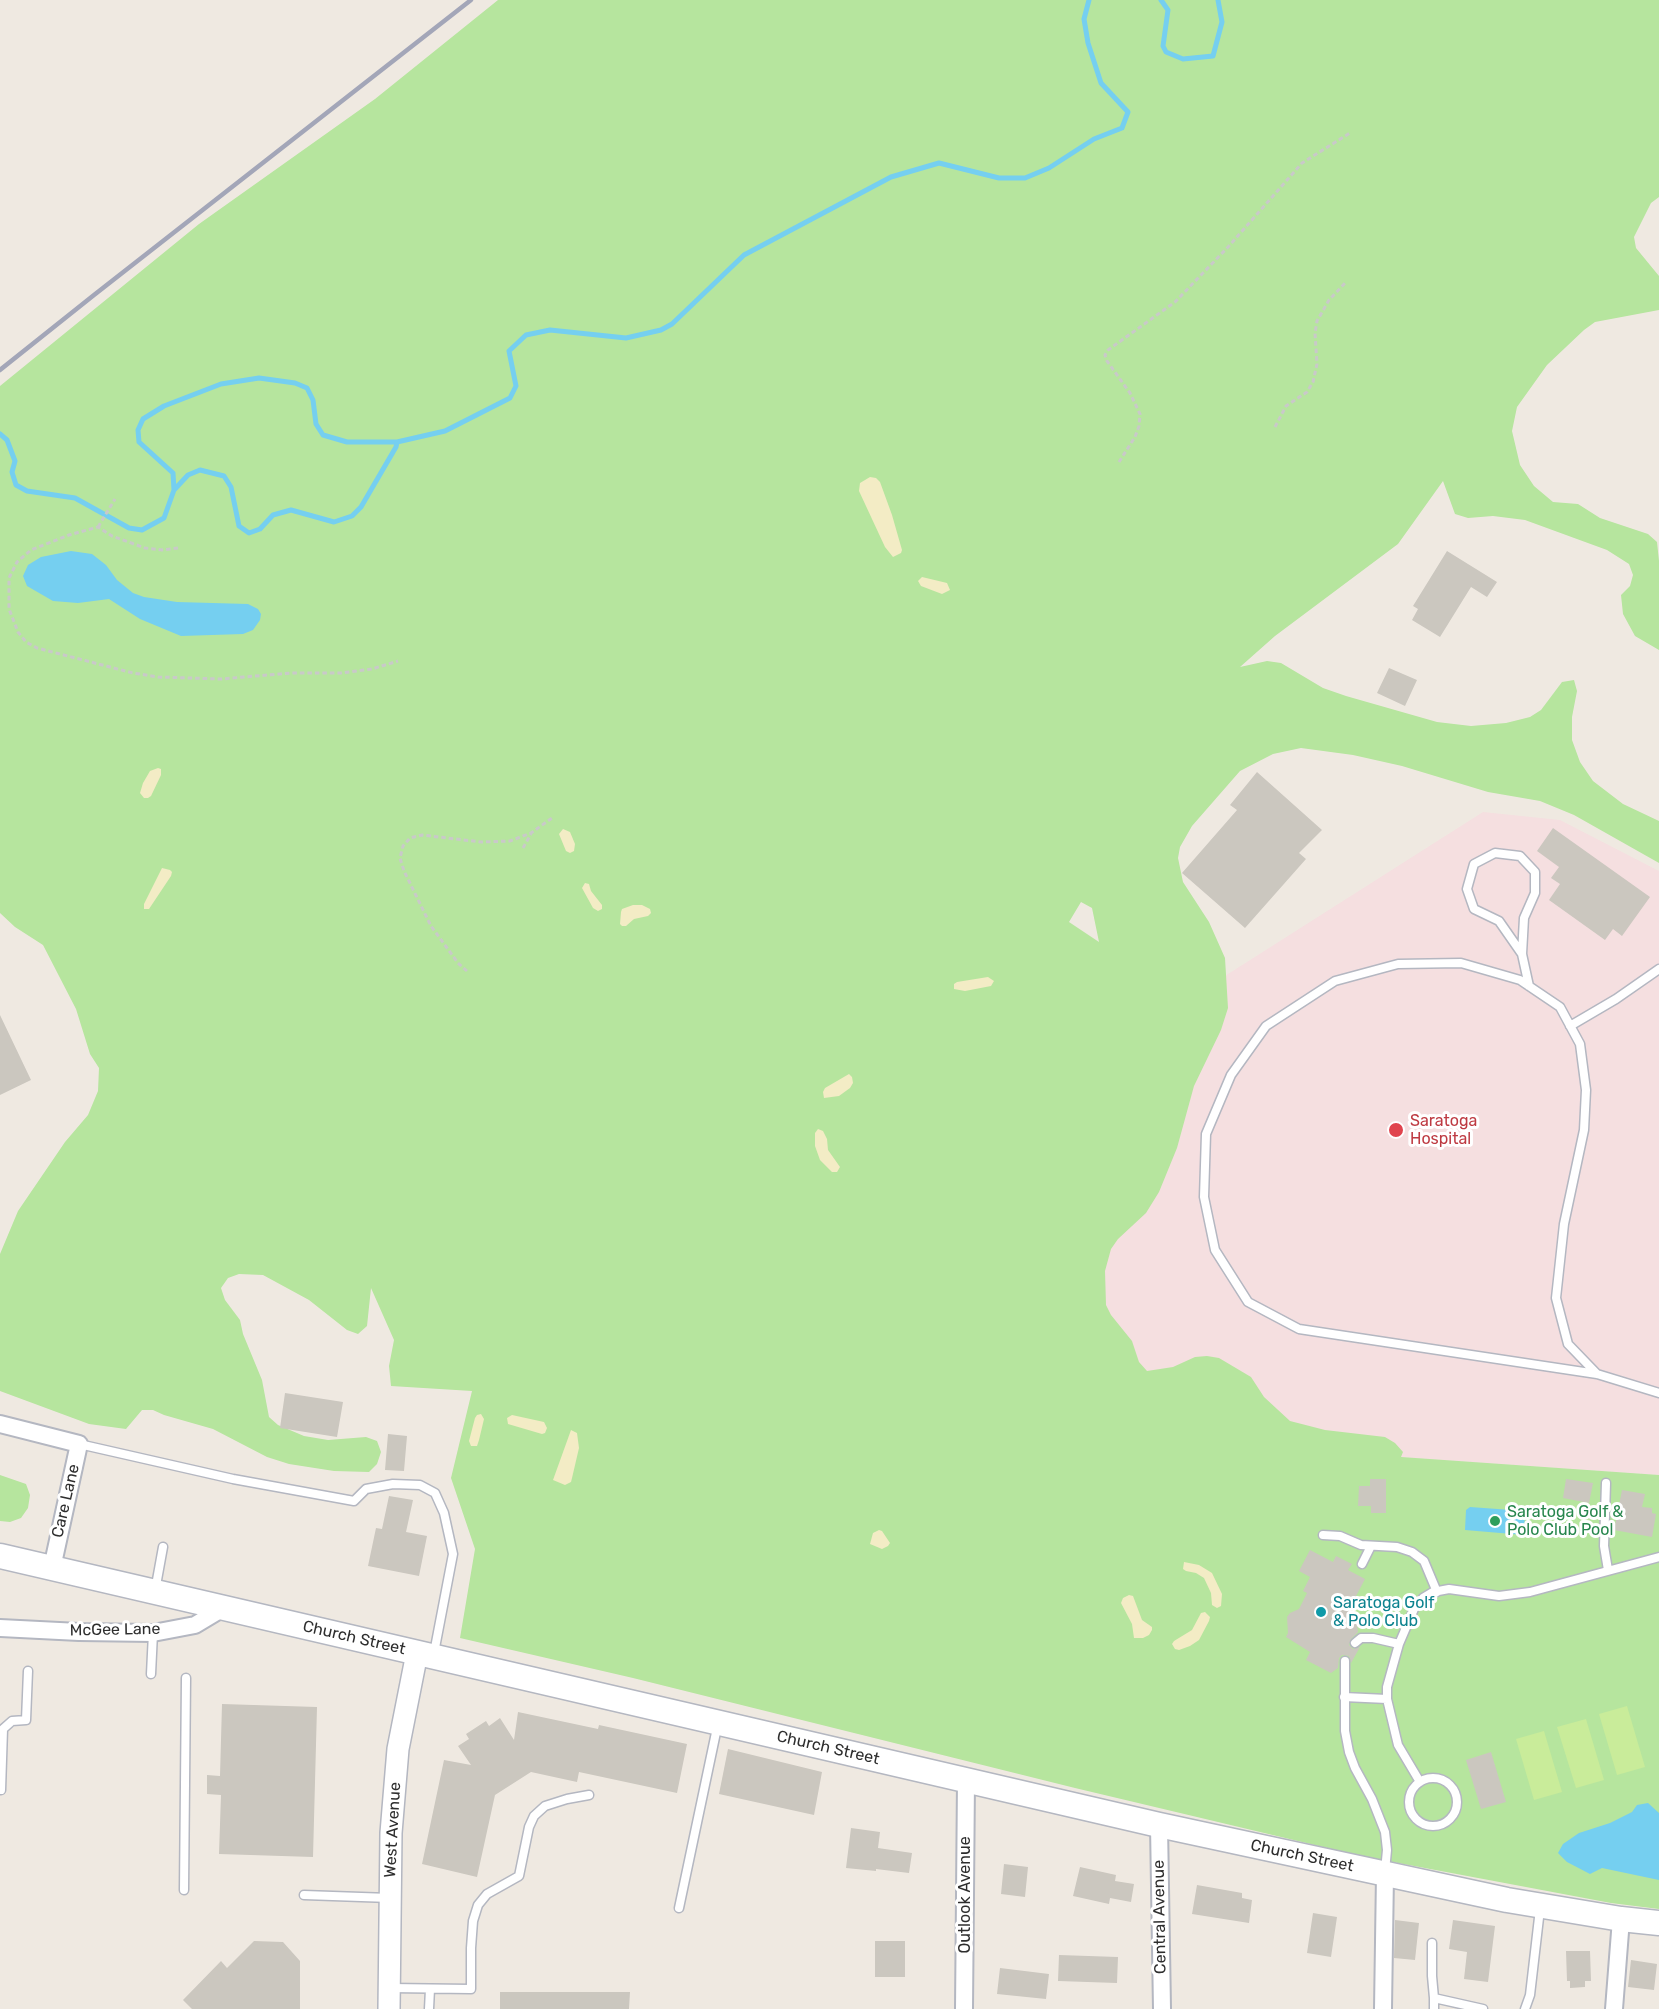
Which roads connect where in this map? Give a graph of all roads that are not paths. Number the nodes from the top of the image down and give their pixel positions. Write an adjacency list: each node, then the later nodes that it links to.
1 (1522, 954): 1 (lane); 3 (lane)
2 (1659, 969): 4 (lane)
3 (1529, 986): 4 (lane); 5 (lane)
4 (1570, 1026): 5 (lane)
5 (1597, 1374): 6 (lane)
6 (1659, 1393)
7 (0, 1424): 8 (street, Care Lane)
8 (79, 1444): 16 (street, Care Lane); 25 (lane)
9 (1606, 1483): 17 (lane)
10 (1323, 1535): 11 (lane)
11 (1371, 1546): 15 (lane); 19 (lane)
12 (164, 1547): 18 (lane)
13 (0, 1556): 16 (main road, Church Street)
14 (1659, 1557): 17 (lane)
15 (1362, 1564)
16 (52, 1568): 18 (main road, Church Street)
17 (1608, 1570): 19 (lane)
18 (155, 1592): 20 (main road, Church Street)
19 (1437, 1592): 24 (lane)
20 (225, 1607): 22 (street, McGee Lane); 25 (main road, Church Street)
21 (0, 1628): 22 (street, McGee Lane)
22 (153, 1633): 28 (lane)
23 (1355, 1643): 24 (lane)
24 (1399, 1644): 31 (lane)
25 (425, 1655): 32 (main road, Church Street); 41 (street, West Avenue)
26 (1345, 1661): 30 (lane)
27 (28, 1671): 35 (lane)
28 (151, 1674)
29 (186, 1678): 39 (lane)
30 (1344, 1697): 31 (lane); 38 (lane)
31 (1387, 1699): 34 (lane)
32 (718, 1723): 33 (main road, Church Street); 43 (lane)
33 (966, 1780): 37 (main road, Church Street); 51 (street, Outlook Avenue)
34 (1420, 1782): 34 (lane)
35 (1, 1790)
36 (589, 1795): 47 (lane)
37 (1159, 1825): 38 (main road, Church Street); 52 (street, Central Avenue)
38 (1385, 1874): 42 (main road, Church Street); 53 (street)
39 (184, 1890)
40 (304, 1895): 41 (lane)
41 (391, 1898): 49 (street, West Avenue)
42 (1540, 1905): 44 (main road, Church Street); 56 (lane)
43 (679, 1908)
44 (1621, 1919): 45 (main road, Church Street); 57 (street)
45 (1659, 1923)
46 (1432, 1943): 48 (lane)
47 (430, 1989): 49 (lane); 50 (lane)
48 (1434, 1998): 54 (lane); 55 (lane)
49 (390, 1999)
50 (429, 2009)
51 (964, 2009)
52 (1161, 2009)
53 (1383, 2009)
54 (1434, 2009)
55 (1483, 2009)
56 (1525, 2009)
57 (1614, 2009)

